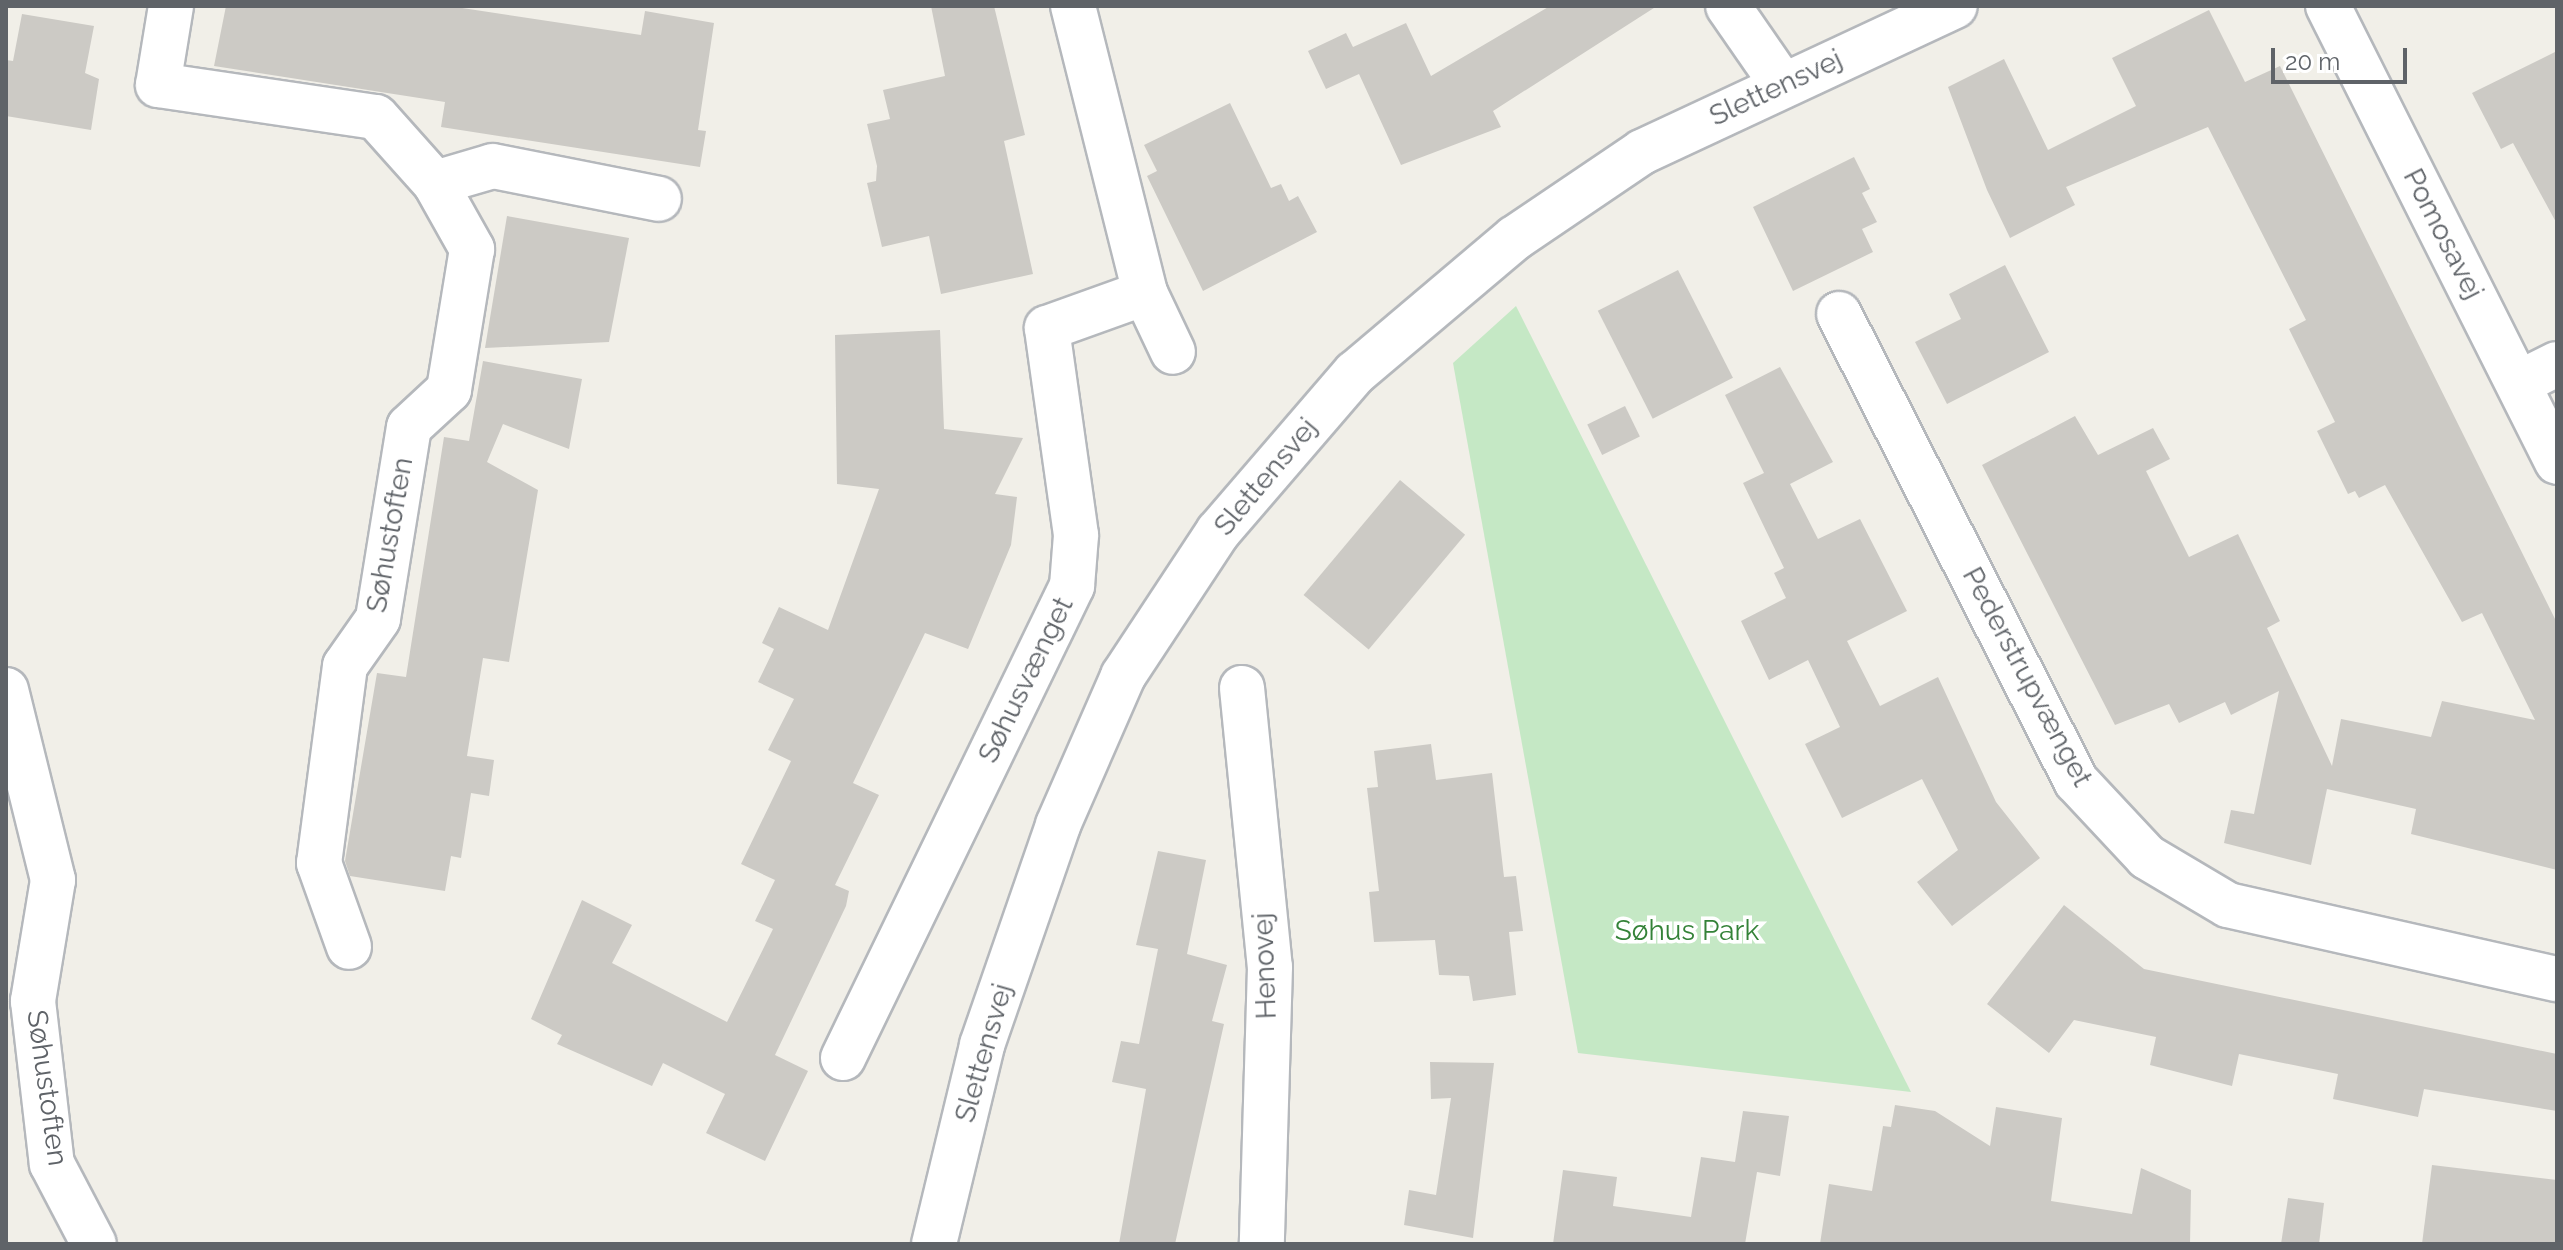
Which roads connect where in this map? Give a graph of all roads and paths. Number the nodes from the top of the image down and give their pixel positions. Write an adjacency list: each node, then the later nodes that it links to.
1 (171, 6): 7 (street, Søhustoften)
2 (1073, 6): 9 (street)
3 (1728, 6): 6 (street)
4 (1955, 6): 6 (street, Slettensvej)
5 (2328, 6): 12 (street, Pomosavej)
6 (1782, 84): 21 (street, Slettensvej)
7 (435, 183): 8 (street); 16 (street, Søhustoften)
8 (659, 199)
9 (1145, 293): 11 (street); 18 (street, Søhusvænget)
10 (1839, 314): 17 (street, Pederstrupvænget)
11 (1173, 352)
12 (2538, 374): 13 (street, Pomosavej)
13 (2557, 462)
14 (1242, 688): 19 (street, Henovej)
15 (6, 690): 20 (street, Søhustoften)
16 (349, 947)
17 (2557, 979)
18 (843, 1058)
19 (1268, 1242)
20 (94, 1244)
21 (934, 1244)

